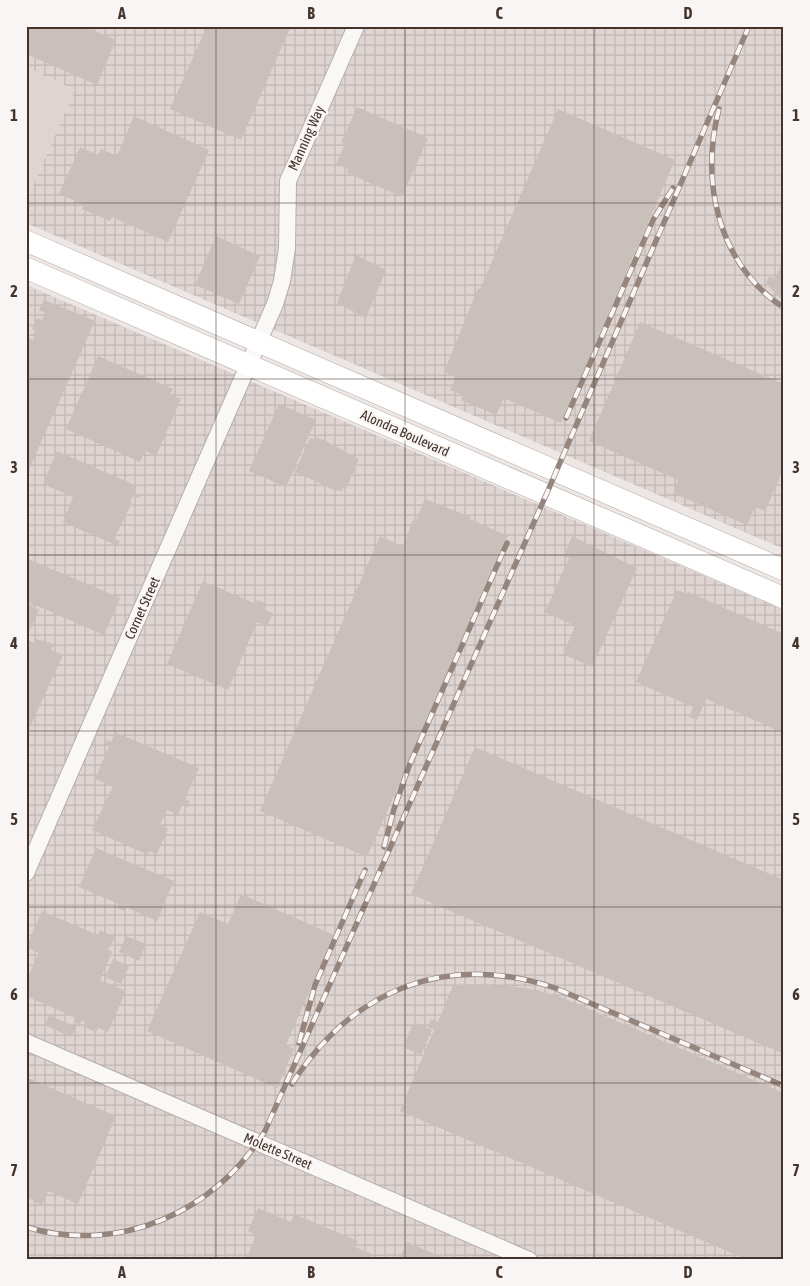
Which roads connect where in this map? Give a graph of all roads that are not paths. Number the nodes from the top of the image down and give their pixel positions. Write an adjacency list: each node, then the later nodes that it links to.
1 (356, 26): 4 (street, Manning Way)
2 (26, 241): 4 (main road, Alondra Boulevard)
3 (26, 268): 5 (main road, Alondra Boulevard)
4 (258, 342): 5 (street, Cornet Street); 6 (main road, Alondra Boulevard)
5 (248, 365): 7 (main road, Alondra Boulevard); 10 (street, Cornet Street)
6 (688, 528): 7 (main road); 8 (main road, Alondra Boulevard)
7 (677, 552): 9 (main road, Alondra Boulevard)
8 (784, 570)
9 (784, 598)
10 (26, 873)
11 (26, 1042): 12 (street, Molette Street)
12 (529, 1260)

